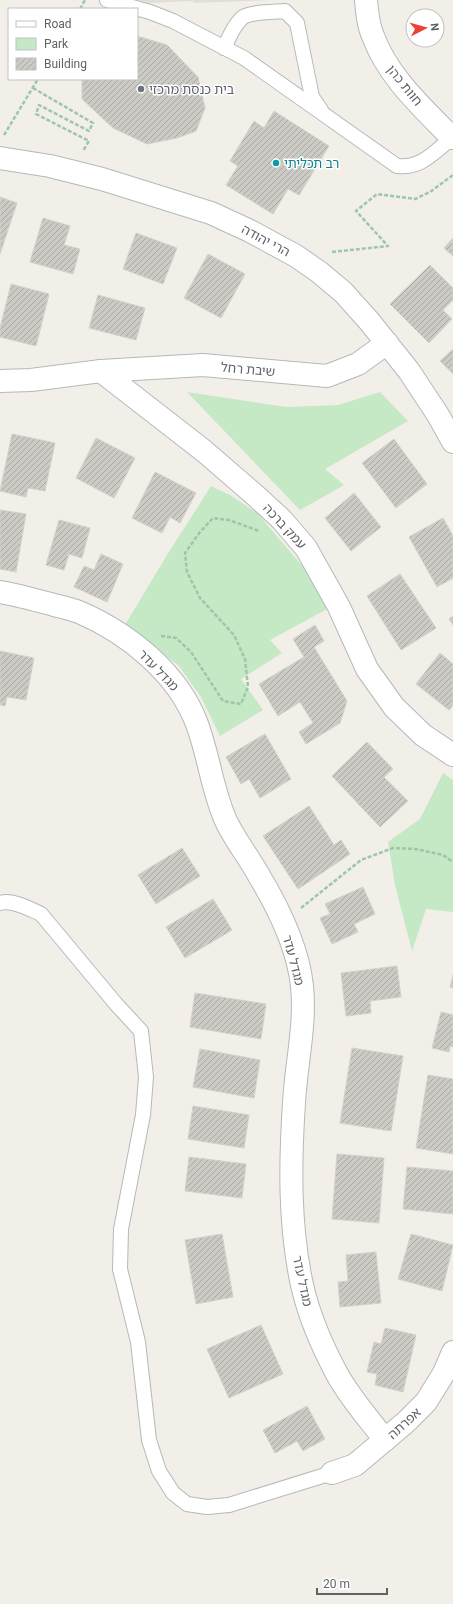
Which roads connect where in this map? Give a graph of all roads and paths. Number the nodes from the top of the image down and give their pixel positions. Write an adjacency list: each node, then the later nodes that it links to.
1 (366, 0): 10 (street, חוות כהן)
2 (110, 1): 3 (lane)
3 (135, 8)
4 (138, 9): 5 (lane)
5 (224, 48): 8 (lane); 8 (lane)
6 (37, 80): 7 (path)
7 (33, 88): 9 (path); 11 (path)
8 (324, 115): 10 (lane)
9 (4, 136)
10 (453, 138)
11 (76, 152)
12 (0, 158): 14 (street, הרי יהודה)
13 (453, 175): 14 (path)
14 (296, 256): 15 (street, הרי יהודה)
15 (387, 343): 16 (street, שיבת רחל); 18 (street, הרי יהודה)
16 (101, 371): 17 (street); 22 (street, עמק ברכה)
17 (0, 381)
18 (453, 442)
19 (264, 532): 21 (path)
20 (0, 592): 21 (street, מגדל עדר)
21 (129, 642): 25 (street, מגדל עדר)
22 (453, 755)
23 (453, 862): 25 (path)
24 (0, 903): 28 (lane)
25 (283, 922): 27 (street, מגדל עדר)
26 (453, 1352): 27 (street, אפרתה)
27 (385, 1440): 28 (street, אפרתה)
28 (332, 1473)

